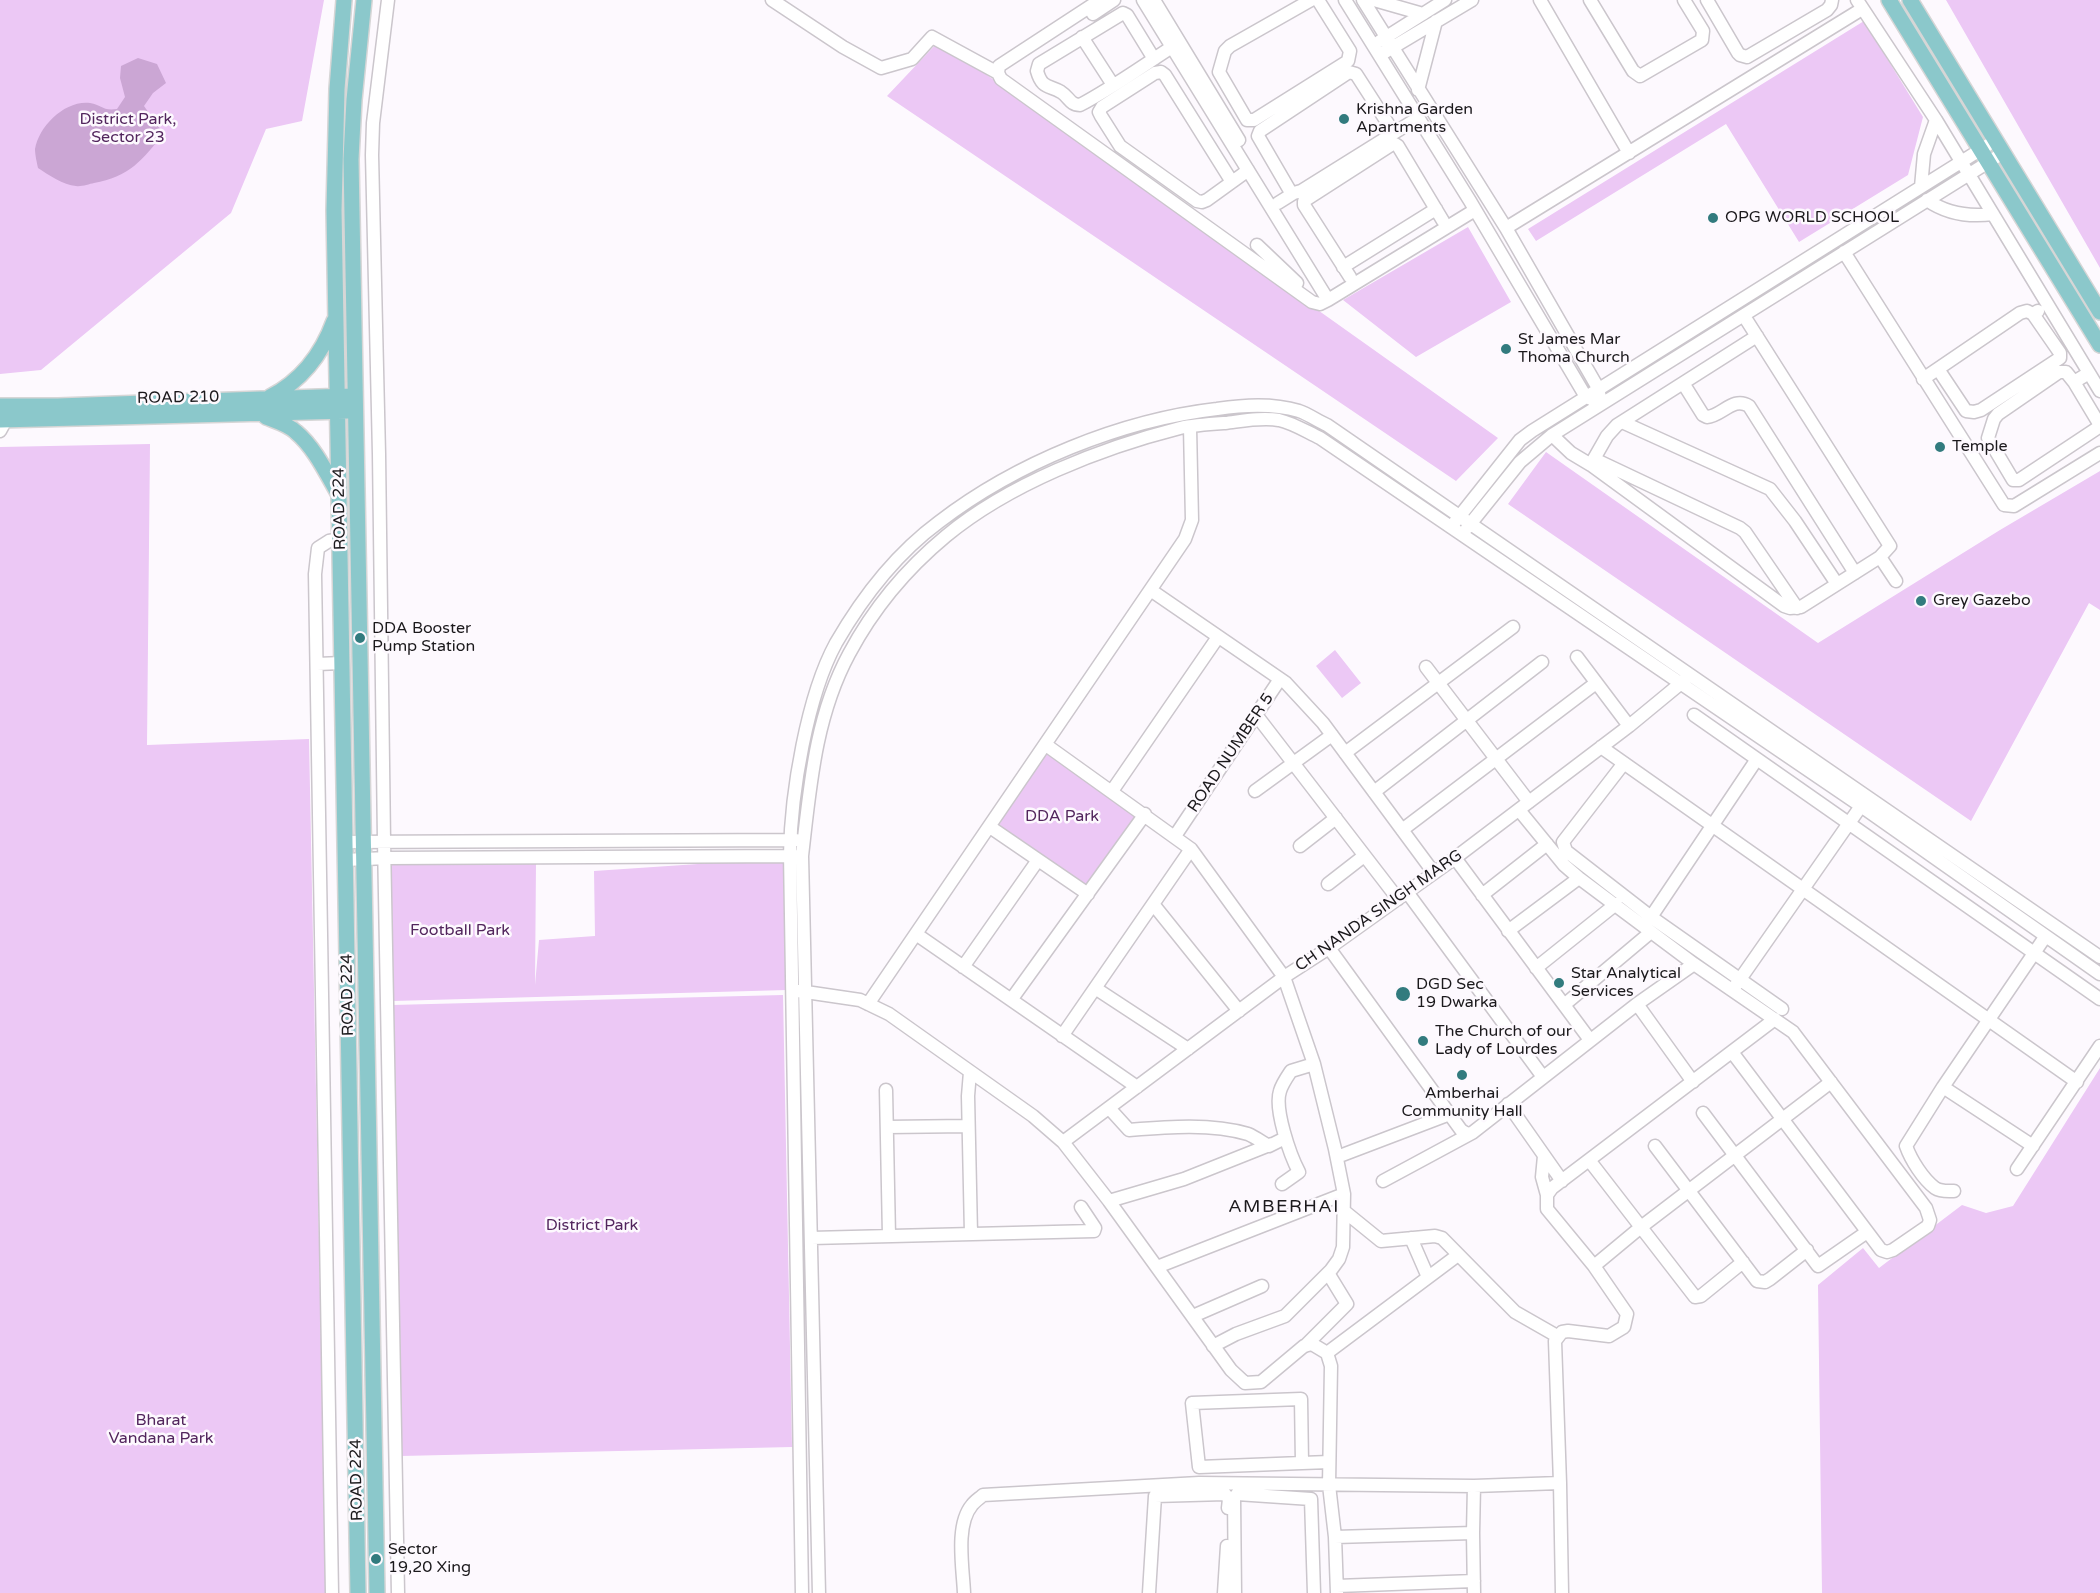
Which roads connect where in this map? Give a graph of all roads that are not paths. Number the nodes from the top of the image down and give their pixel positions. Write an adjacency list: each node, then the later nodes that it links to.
1 (344, 0): 60 (main road, ROAD 224)
2 (364, 0): 73 (main road, ROAD 224)
3 (388, 0): 138 (street)
4 (772, 0): 31 (street)
5 (1100, 0): 31 (street)
6 (1114, 0): 31 (street)
7 (1143, 0): 28 (street)
8 (1154, 0): 47 (street)
9 (1311, 0): 10 (street)
10 (1318, 0)
11 (1345, 0): 29 (street)
12 (1363, 0): 27 (street)
13 (1374, 0): 24 (street)
14 (1445, 0): 24 (street)
15 (1472, 0): 25 (street)
16 (1540, 0): 38 (street)
17 (1590, 0): 18 (street)
18 (1684, 0)
19 (1707, 0): 20 (street)
20 (1832, 0)
21 (1889, 0): 39 (main road)
22 (1910, 0): 37 (main road)
23 (1859, 4): 35 (street); 38 (street)
24 (1423, 14): 27 (street)
25 (1436, 21): 27 (street); 33 (street)
26 (1082, 38): 30 (street); 32 (street); 32 (street)
27 (1388, 43): 29 (street); 33 (street)
28 (1172, 47): 30 (street); 41 (street)
29 (1376, 51): 34 (street)
30 (1154, 59): 32 (street)
31 (999, 76): 56 (street)
32 (1113, 85)
33 (1418, 90): 52 (street)
34 (1418, 118): 36 (street); 48 (street)
35 (1936, 120): 40 (street); 44 (street)
36 (1394, 133): 45 (street); 45 (street)
37 (2000, 147): 39 (street); 58 (main road)
38 (1629, 153): 52 (street)
39 (1984, 156): 40 (street); 42 (street); 63 (main road)
40 (1961, 161): 42 (street); 44 (street)
41 (1248, 170): 43 (street); 56 (street)
42 (1969, 174): 46 (street); 50 (street)
43 (1232, 182): 43 (street)
44 (1921, 187): 69 (street)
45 (1294, 193): 47 (street)
46 (1927, 200): 50 (street); 54 (street)
47 (1278, 203): 56 (street)
48 (1473, 207): 51 (street); 56 (street); 71 (street)
49 (1436, 209): 51 (street); 55 (street); 55 (street)
50 (1993, 214): 57 (street)
51 (1443, 221): 55 (street)
52 (1506, 228): 69 (street)
53 (1257, 245): 56 (street)
54 (1844, 252): 61 (street); 66 (street)
55 (1346, 272): 56 (street)
56 (1327, 294)
57 (2048, 304): 59 (street); 65 (street)
58 (2100, 312)
59 (2033, 314): 64 (street); 64 (street)
60 (336, 316): 72 (main road); 75 (main road, ROAD 224)
61 (1744, 316): 62 (street); 74 (street)
62 (1757, 336): 68 (street); 91 (street)
63 (2100, 345)
64 (1938, 369): 66 (street)
65 (2089, 373): 67 (street); 70 (street)
66 (1923, 379): 84 (street)
67 (2074, 382): 67 (street)
68 (1683, 383): 80 (street); 92 (street)
69 (1598, 388): 71 (street); 74 (street)
70 (2100, 391)
71 (1586, 396): 74 (street); 87 (street)
72 (268, 399): 75 (main road, ROAD 210); 76 (main road, ROAD 210)
73 (356, 403): 75 (main road, ROAD 210); 137 (main road, ROAD 224)
74 (1601, 403): 83 (street)
75 (338, 404): 77 (main road, ROAD 210); 86 (main road, ROAD 224)
76 (60, 412): 77 (main road, ROAD 210); 78 (main road, ROAD 210)
77 (259, 414): 86 (main road)
78 (2, 419)
79 (1159, 419): 82 (street); 87 (street); 134 (street)
80 (1622, 422): 85 (street); 94 (street)
81 (1190, 427): 82 (street); 89 (street); 95 (street)
82 (1163, 433): 135 (street)
83 (1552, 435): 85 (street); 88 (street)
84 (2100, 453)
85 (1592, 462): 96 (street); 96 (street)
86 (339, 495): 90 (main road, ROAD 224)
87 (1459, 516): 88 (street); 89 (street)
88 (1471, 524): 89 (street); 104 (street)
89 (1456, 531): 108 (street)
90 (340, 539): 101 (main road, ROAD 224); 102 (street)
91 (1880, 557): 92 (street); 93 (street)
92 (1855, 573): 94 (street)
93 (1896, 581)
94 (1837, 584): 96 (street)
95 (1152, 591): 98 (street, ROAD NUMBER 5); 114 (street)
96 (1797, 608)
97 (1513, 627): 107 (street)
98 (1218, 637): 105 (street, ROAD NUMBER 5); 121 (street)
99 (1577, 657): 106 (street)
100 (1542, 662): 111 (street)
101 (342, 663): 102 (street); 136 (main road, ROAD 224)
102 (317, 664): 255 (street)
103 (1426, 667): 107 (street)
104 (1691, 675): 108 (street, CH NANDA SINGH MARG); 130 (street)
105 (1280, 679): 110 (street, ROAD NUMBER 5); 113 (street)
106 (1596, 682): 112 (street); 117 (street)
107 (1438, 684): 111 (street); 116 (street)
108 (1681, 684): 112 (street, CH NANDA SINGH MARG); 125 (street)
109 (1694, 715): 118 (street)
110 (1257, 716): 119 (street); 133 (street, ROAD NUMBER 5)
111 (1466, 720): 117 (street); 123 (street)
112 (1629, 726): 115 (street, CH NANDA SINGH MARG)
113 (1332, 735): 116 (street); 119 (street)
114 (1046, 745): 121 (street); 131 (street)
115 (1601, 747): 120 (street); 124 (street, CH NANDA SINGH MARG)
116 (1346, 753): 123 (street)
117 (1496, 759): 124 (street); 132 (street)
118 (1757, 759): 128 (street); 129 (street)
119 (1294, 763): 122 (street); 127 (street)
120 (1624, 763): 129 (street); 158 (street)
121 (1112, 791): 126 (street)
122 (1255, 791)
123 (1374, 792): 132 (street)
124 (1524, 806): 139 (street); 146 (street, CH NANDA SINGH MARG)
125 (1861, 806): 128 (street); 130 (street)
126 (1145, 814): 133 (street); 153 (street)
127 (1336, 819): 140 (street); 143 (street)
128 (1849, 823): 152 (street); 164 (street)
129 (1713, 826): 152 (street); 158 (street)
130 (1900, 827): 162 (street); 165 (street)
131 (990, 828): 148 (street); 161 (street)
132 (1402, 830): 149 (street)
133 (1175, 836): 141 (street)
134 (790, 840): 135 (street); 138 (street); 142 (street)
135 (804, 840): 142 (street)
136 (345, 842): 137 (street); 147 (main road, ROAD 224)
137 (363, 842): 138 (street); 144 (main road, ROAD 224)
138 (384, 842): 145 (street)
139 (1547, 844): 150 (street); 154 (street)
140 (1300, 846)
141 (1191, 849): 156 (street); 170 (street)
142 (796, 855): 145 (street); 173 (street); 175 (street)
143 (1364, 856): 151 (street); 155 (street)
144 (363, 858): 145 (street); 147 (street); 253 (main road, ROAD 224)
145 (386, 858): 257 (street)
146 (1455, 858): 149 (street, CH NANDA SINGH MARG); 154 (street)
147 (346, 860): 256 (main road, ROAD 224)
148 (1038, 860): 153 (street); 167 (street)
149 (1434, 873): 155 (street, CH NANDA SINGH MARG)
150 (1579, 878): 157 (street); 159 (street)
151 (1328, 884)
152 (1803, 889): 171 (street); 183 (street)
153 (1088, 894): 177 (street)
154 (1482, 895): 159 (street)
155 (1402, 896): 163 (street, CH NANDA SINGH MARG); 191 (street)
156 (1153, 904): 172 (street); 181 (street)
157 (1616, 904): 160 (street); 168 (street)
158 (1651, 917): 171 (street)
159 (1508, 931): 168 (street)
160 (1651, 932): 166 (street); 180 (street)
161 (916, 934): 167 (street); 178 (street)
162 (2045, 937): 164 (street); 169 (street)
163 (1329, 948): 170 (street, CH NANDA SINGH MARG); 201 (street)
164 (2035, 952): 176 (street); 183 (street)
165 (2100, 957)
166 (1694, 964): 174 (street); 179 (street)
167 (963, 966): 177 (street)
168 (1536, 968): 180 (street)
169 (2100, 974)
170 (1284, 977): 181 (street, CH NANDA SINGH MARG); 189 (street)
171 (1740, 979): 174 (street); 182 (street)
172 (1095, 988): 184 (street); 187 (street)
173 (792, 990): 175 (street); 258 (street)
174 (1732, 991): 182 (street)
175 (806, 992): 178 (street); 230 (street)
176 (2100, 999)
177 (1011, 1000): 184 (street)
178 (868, 1004): 190 (street)
179 (1637, 1004): 185 (street); 192 (street)
180 (1564, 1005): 185 (street)
181 (1239, 1011): 187 (street, CH NANDA SINGH MARG)
182 (1778, 1014): 188 (street); 193 (street)
183 (1989, 1020): 194 (street); 196 (street)
184 (1062, 1035): 195 (street)
185 (1590, 1040): 191 (street)
186 (2100, 1046): 194 (street)
187 (1188, 1049): 195 (street, CH NANDA SINGH MARG)
188 (1732, 1052): 192 (street); 202 (street)
189 (1314, 1064): 206 (street); 213 (street)
190 (970, 1072): 203 (street); 207 (street)
191 (1543, 1077): 198 (street)
192 (1693, 1082): 214 (street)
193 (1831, 1082): 202 (street); 227 (street)
194 (2077, 1082): 210 (street)
195 (1137, 1087): 199 (street, CH NANDA SINGH MARG)
196 (1943, 1087): 210 (street); 220 (street)
197 (886, 1090): 204 (street)
198 (1508, 1104): 205 (street); 212 (street)
199 (1109, 1108): 207 (street, CH NANDA SINGH MARG); 208 (street)
200 (1703, 1113): 211 (street)
201 (1450, 1114): 205 (street); 213 (street)
202 (1784, 1118): 211 (street); 227 (street)
203 (968, 1126): 204 (street); 228 (street)
204 (887, 1127): 229 (street)
205 (1472, 1132): 216 (street)
206 (1286, 1138): 208 (street); 218 (street)
207 (1063, 1143): 223 (street)
208 (1272, 1144): 223 (street)
209 (1655, 1146): 219 (street)
210 (2034, 1146): 215 (street)
211 (1735, 1155): 219 (street); 232 (street)
212 (1545, 1156): 217 (street); 222 (street)
213 (1337, 1157): 221 (street)
214 (1589, 1160): 217 (street); 226 (street)
215 (2017, 1169)
216 (1383, 1181)
217 (1562, 1181): 222 (street)
218 (1282, 1184)
219 (1689, 1190): 226 (street); 234 (street)
220 (1954, 1191)
221 (1344, 1194): 225 (street); 236 (street)
222 (1547, 1196): 235 (street)
223 (1109, 1201): 236 (street)
224 (1081, 1207): 228 (street)
225 (1344, 1211): 231 (street); 237 (street)
226 (1641, 1227): 234 (street); 235 (street)
227 (1867, 1232): 232 (street)
228 (971, 1234): 229 (street)
229 (888, 1236): 230 (street)
230 (811, 1238): 259 (street)
231 (1411, 1238): 233 (street); 238 (street)
232 (1806, 1251): 234 (street)
233 (1458, 1255): 238 (street); 241 (street)
234 (1743, 1262)
235 (1594, 1266): 241 (street)
236 (1157, 1267): 240 (street)
237 (1328, 1274): 242 (street); 243 (street)
238 (1428, 1277): 244 (street)
239 (1262, 1286): 240 (street)
240 (1193, 1316): 242 (street)
241 (1557, 1336): 247 (street)
242 (1213, 1346): 243 (street)
243 (1305, 1346): 244 (street)
244 (1327, 1353): 245 (street)
245 (1329, 1462): 246 (street); 248 (street)
246 (1302, 1463): 246 (street)
247 (1560, 1483): 249 (street); 265 (street)
248 (1329, 1485): 249 (street); 251 (street); 260 (street)
249 (1474, 1486): 250 (street)
250 (1473, 1533): 251 (street); 252 (street)
251 (1335, 1537): 254 (street)
252 (1474, 1587): 254 (street)
253 (378, 1590)
254 (1337, 1590)
255 (332, 1593)
256 (358, 1593)
257 (398, 1593)
258 (802, 1593)
259 (819, 1593)
260 (964, 1593)
261 (1149, 1593): 262 (street)
262 (1224, 1593)
263 (1235, 1593): 264 (street)
264 (1314, 1593)
265 (1562, 1593)

